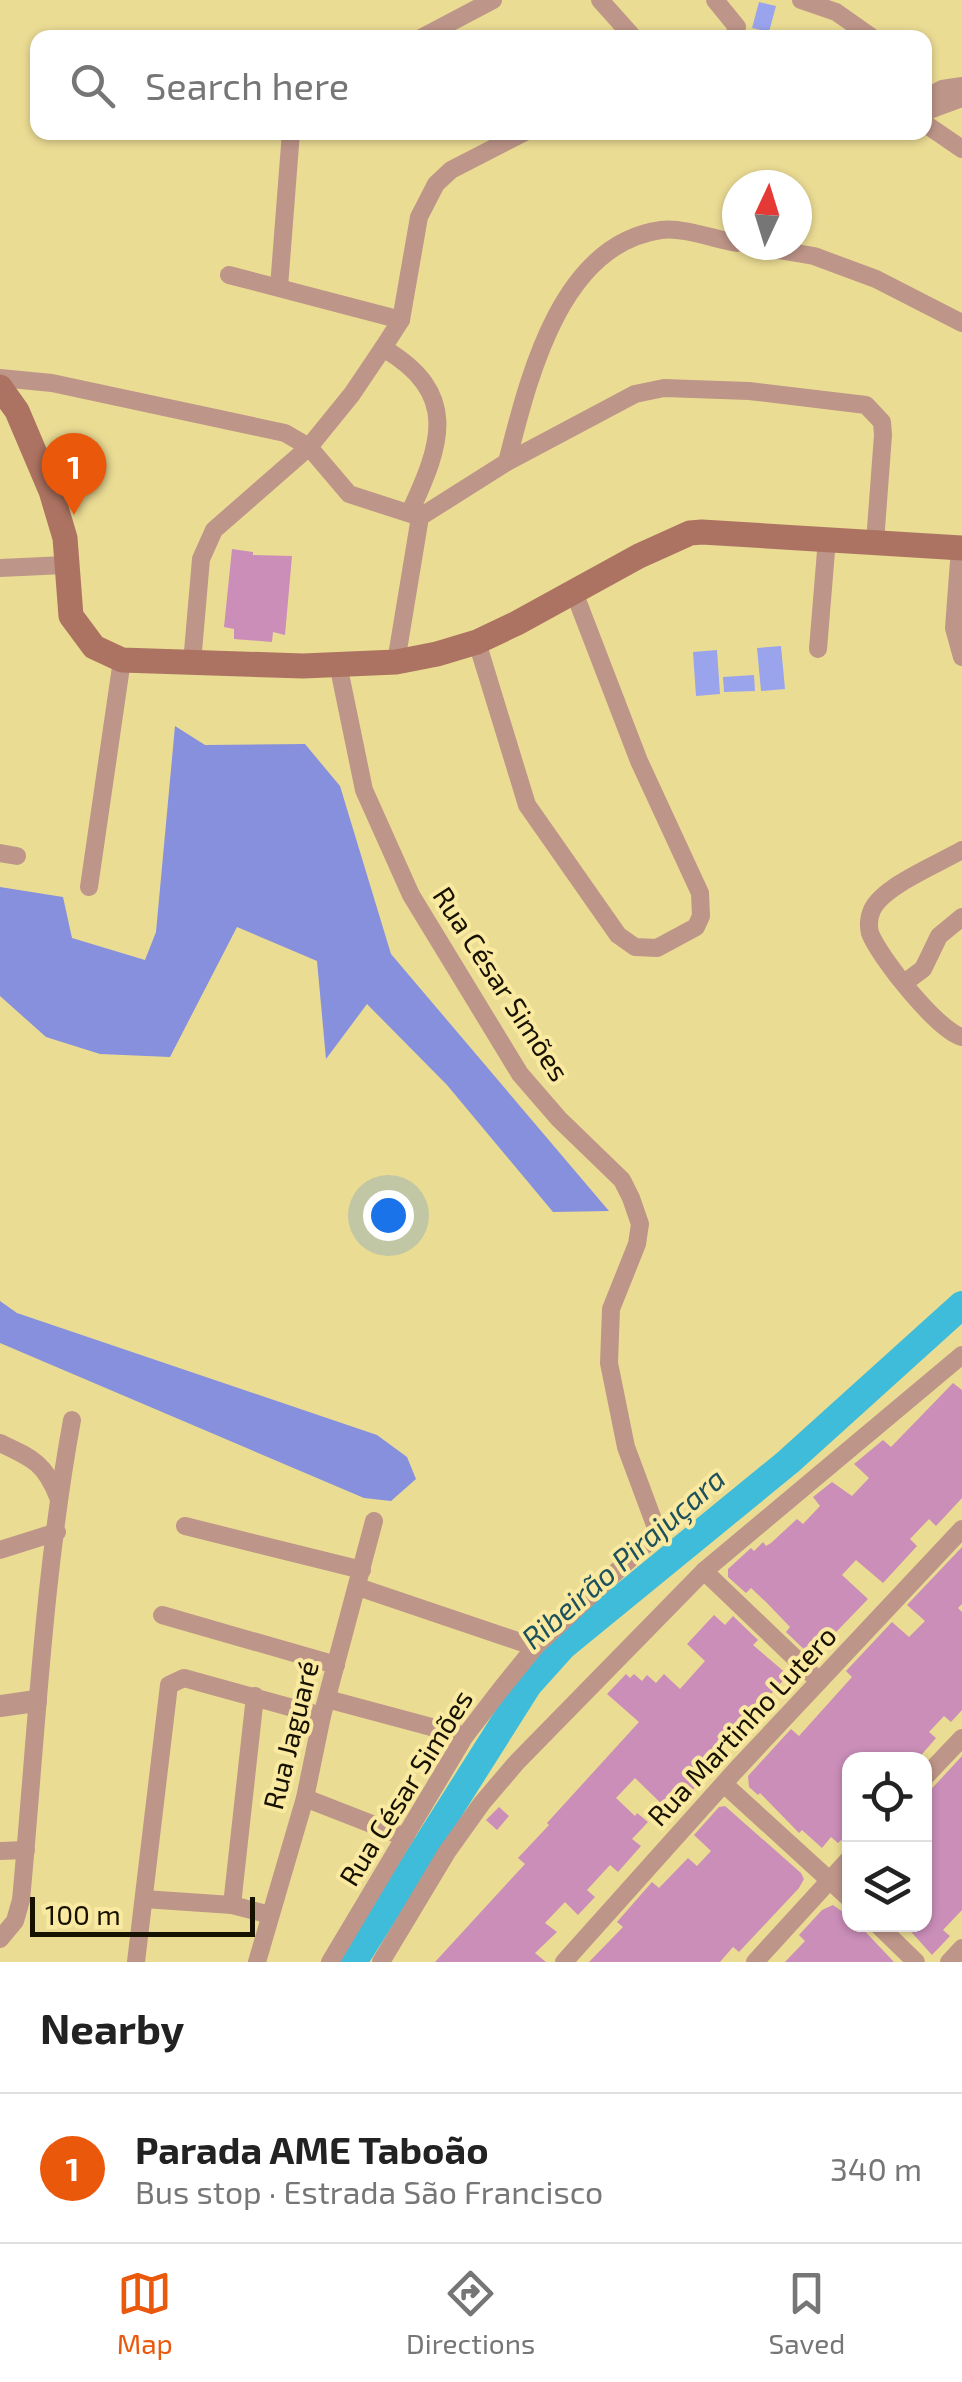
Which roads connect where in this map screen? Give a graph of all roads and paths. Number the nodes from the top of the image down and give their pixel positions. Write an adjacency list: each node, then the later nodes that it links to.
1 (493, 0): 5 (street)
2 (600, 0): 6 (street)
3 (715, 0): 7 (street)
4 (801, 0): 8 (street)
5 (436, 30)
6 (627, 30)
7 (735, 30)
8 (862, 30)
9 (932, 82): 11 (street)
10 (962, 86): 11 (street)
11 (942, 89): 12 (street)
12 (932, 95)
13 (962, 98): 14 (street)
14 (932, 113)
15 (932, 124): 18 (street)
16 (289, 140): 22 (street)
17 (509, 140): 23 (street)
18 (962, 149)
19 (722, 240): 31 (street)
20 (812, 256): 24 (street)
21 (229, 275): 22 (street)
22 (279, 287): 23 (street)
23 (401, 320): 25 (street)
24 (962, 323)
25 (384, 348): 30 (street); 32 (street)
26 (0, 378): 27 (street)
27 (52, 383): 29 (street); 30 (street)
28 (0, 387): 29 (main road)
29 (16, 410): 36 (main road)
30 (310, 447): 32 (street); 44 (street)
31 (507, 462): 32 (street); 34 (street)
32 (414, 514): 43 (street)
33 (827, 539): 34 (main road); 38 (main road); 40 (street)
34 (875, 542): 35 (main road)
35 (961, 548): 41 (street)
36 (65, 565): 37 (street); 42 (main road)
37 (1, 574)
38 (574, 592): 39 (main road); 39 (street)
39 (477, 642): 43 (main road)
40 (818, 649)
41 (962, 658)
42 (122, 660): 44 (main road); 47 (street)
43 (396, 662): 45 (main road)
44 (192, 663): 45 (main road)
45 (338, 664): 63 (street, Rua César Simões)
46 (962, 850): 49 (street)
47 (90, 888)
48 (962, 917): 49 (street)
49 (904, 983): 50 (street)
50 (962, 1037)
51 (962, 1355): 60 (street)
52 (72, 1420): 54 (street)
53 (0, 1443): 54 (street)
54 (58, 1498): 58 (street)
55 (374, 1521): 61 (street, Rua Jaguaré)
56 (185, 1526): 61 (street)
57 (962, 1529): 65 (street, Rua Martinho Lutero)
58 (57, 1532): 59 (street); 67 (street)
59 (0, 1550)
60 (704, 1571): 65 (street); 90 (street)
61 (360, 1578): 63 (street); 64 (street, Rua Jaguaré)
62 (162, 1615): 64 (street)
63 (535, 1646): 70 (street, Rua César Simões)
64 (336, 1664): 69 (street, Rua Jaguaré)
65 (820, 1681): 73 (street, Rua Martinho Lutero)
66 (255, 1696): 69 (street); 81 (street); 82 (street)
67 (36, 1701): 68 (street); 76 (street)
68 (0, 1706)
69 (325, 1708): 70 (street); 74 (street, Rua Jaguaré)
70 (465, 1736): 75 (street, Rua César Simões)
71 (962, 1738): 72 (street)
72 (932, 1770)
73 (724, 1784): 79 (street); 91 (street, Rua Martinho Lutero)
74 (305, 1798): 75 (street); 83 (street, Rua Jaguaré)
75 (405, 1837): 89 (street, Rua César Simões)
76 (26, 1850): 77 (street); 85 (street)
77 (0, 1851)
78 (842, 1866): 79 (street)
79 (829, 1880): 80 (street); 92 (street)
80 (842, 1892)
81 (144, 1899): 82 (street); 87 (street)
82 (232, 1905): 83 (street)
83 (270, 1915): 88 (street, Rua Jaguaré)
84 (884, 1932): 93 (street)
85 (0, 1939)
86 (962, 1948): 94 (street)
87 (136, 1962)
88 (258, 1962)
89 (330, 1962)
90 (382, 1962)
91 (564, 1962)
92 (754, 1962)
93 (916, 1962)
94 (949, 1962)

